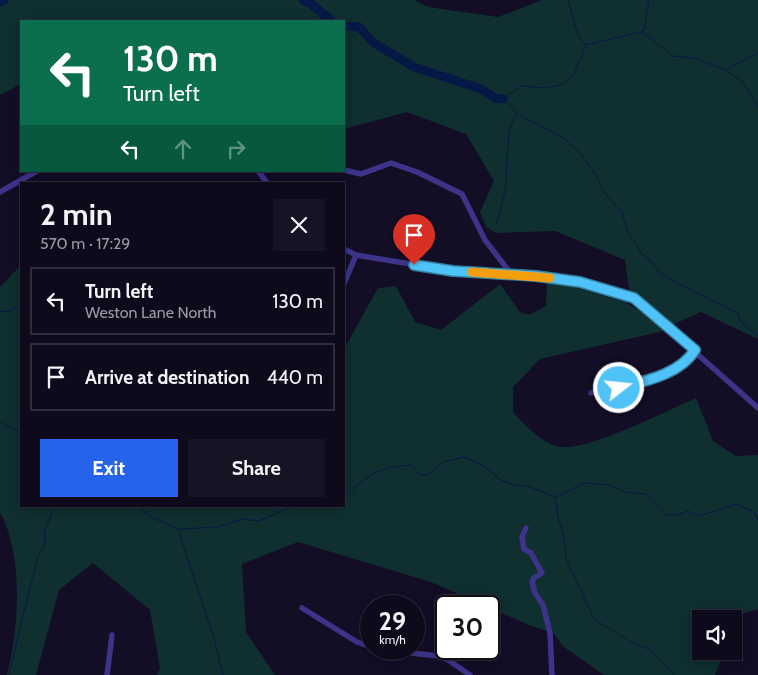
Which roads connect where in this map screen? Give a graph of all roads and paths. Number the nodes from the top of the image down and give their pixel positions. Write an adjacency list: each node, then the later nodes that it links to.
1 (345, 170): 8 (street)
2 (35, 172): 5 (street)
3 (259, 172): 4 (street)
4 (266, 182)
5 (0, 192)
6 (345, 250): 7 (street)
7 (356, 255): 8 (street); 9 (street)
8 (512, 275): 10 (street)
9 (345, 282)
10 (695, 350): 11 (street); 12 (street)
11 (591, 393)
12 (758, 408)
13 (526, 528): 20 (street)
14 (302, 608): 16 (street)
15 (112, 635): 18 (street)
16 (360, 641)
17 (425, 655): 19 (street)
18 (107, 675)
19 (470, 675)
20 (552, 675)

